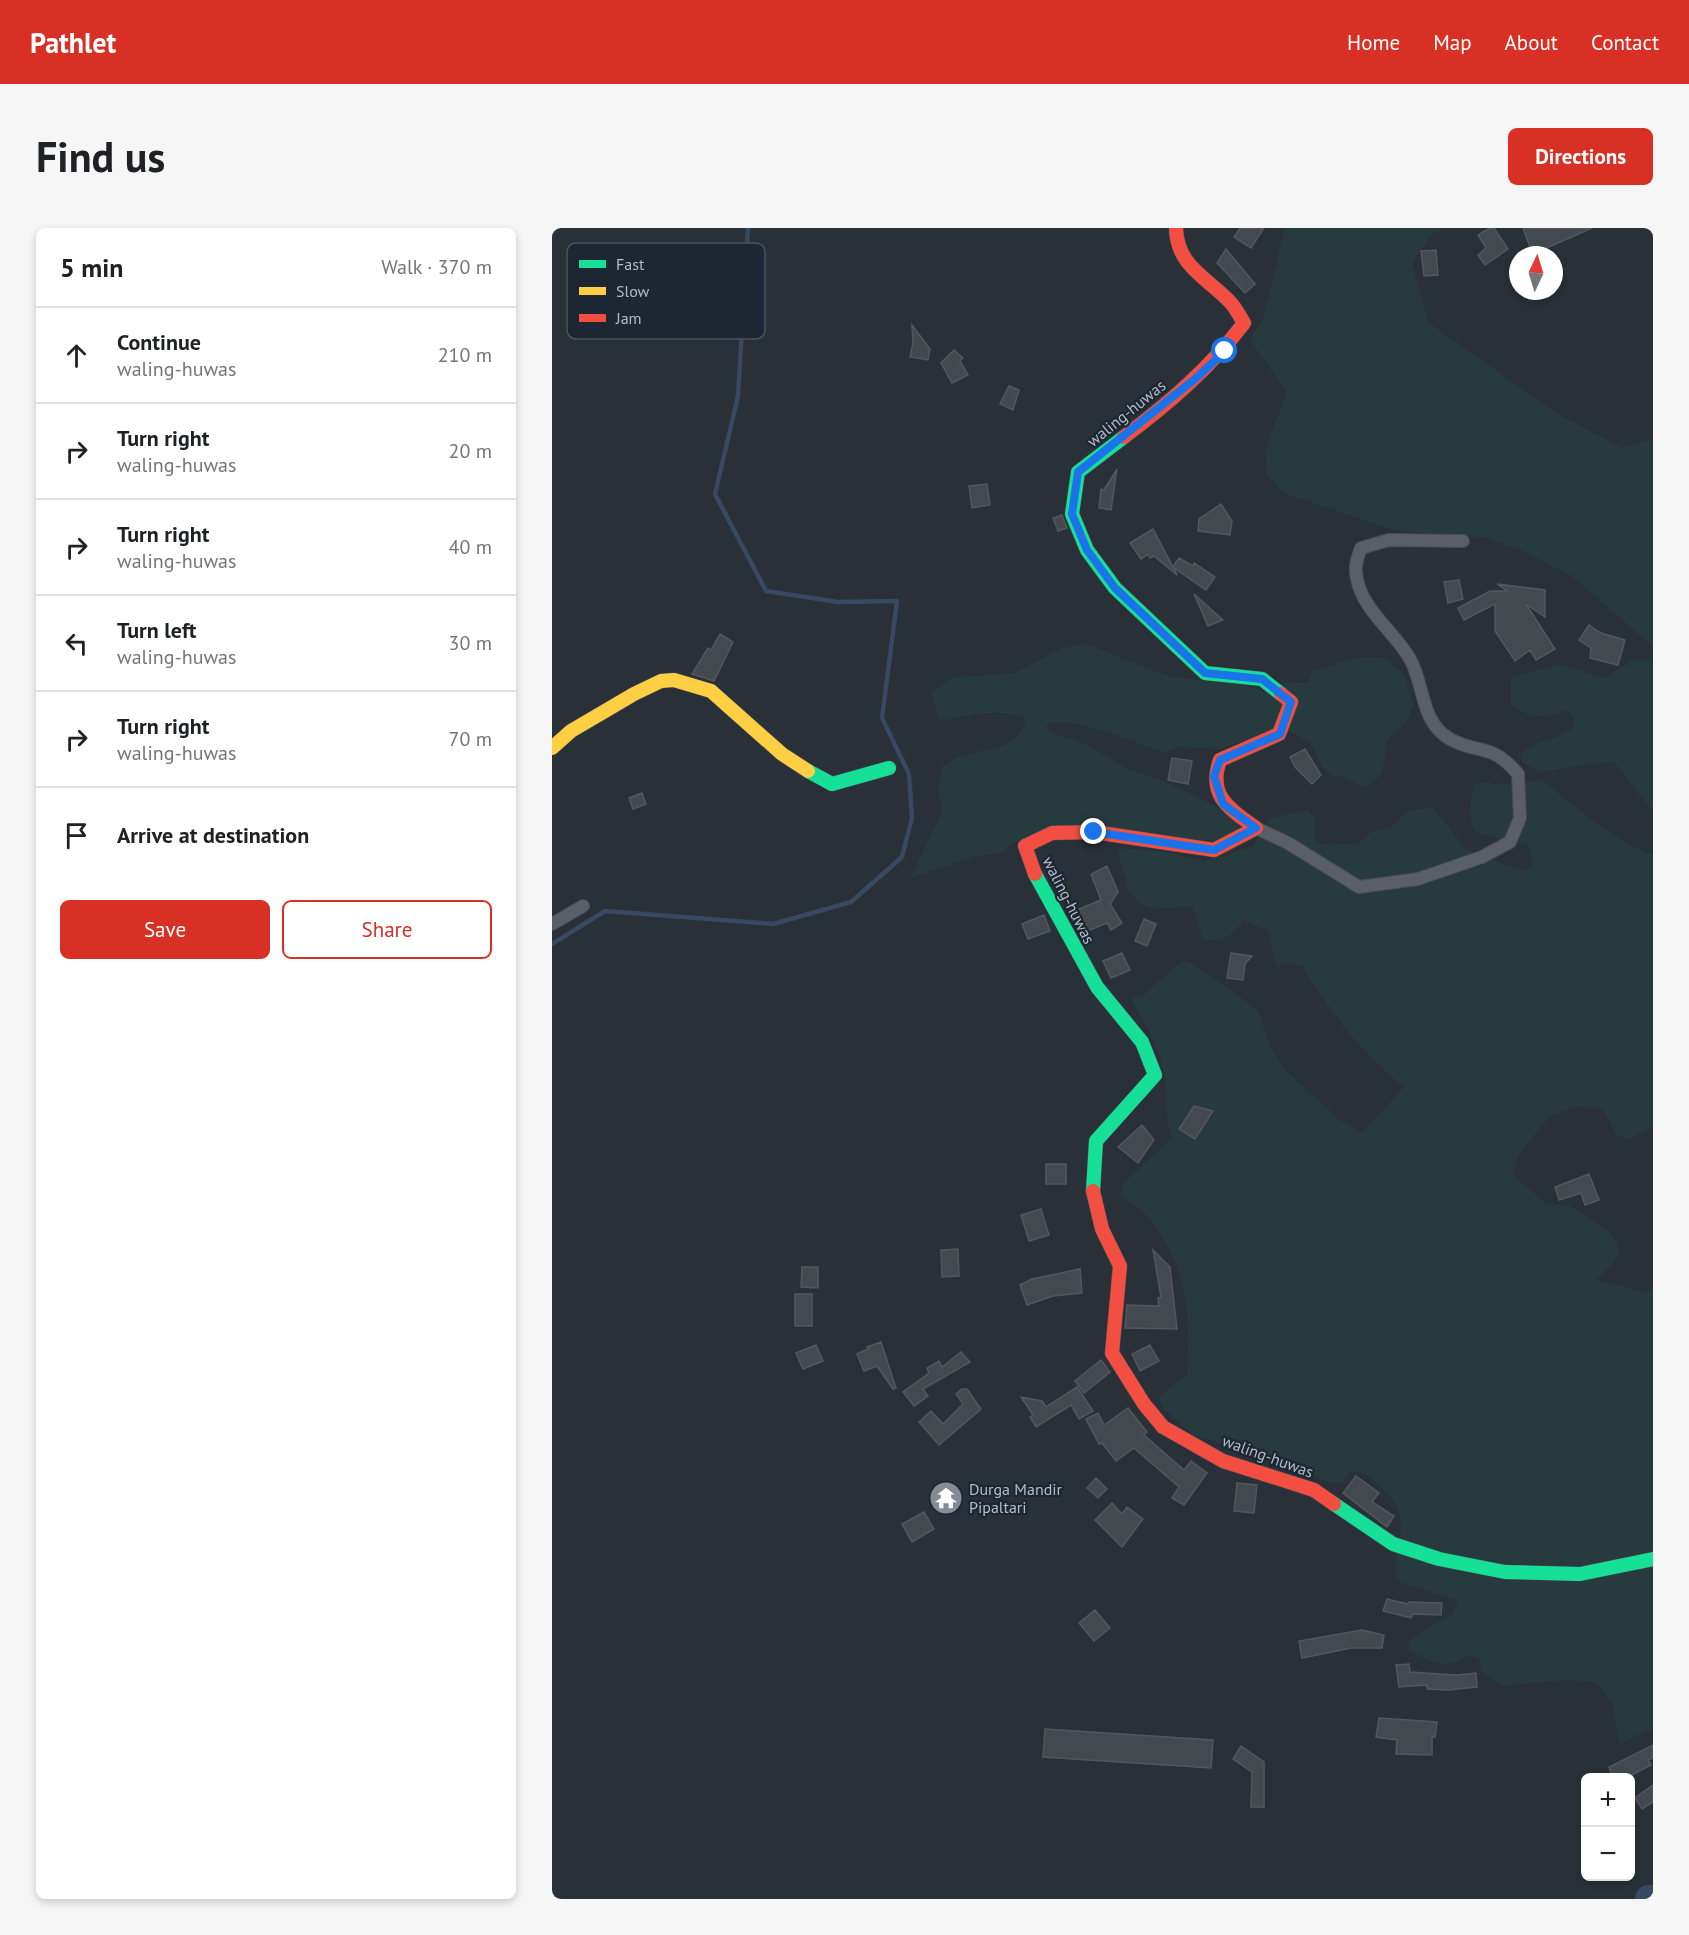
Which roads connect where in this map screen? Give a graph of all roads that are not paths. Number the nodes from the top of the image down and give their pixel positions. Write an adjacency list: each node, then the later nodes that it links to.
1 (1176, 228): 5 (street, waling-huwas)
2 (1464, 541): 5 (street)
3 (552, 748): 4 (street)
4 (889, 768)
5 (1256, 828): 8 (street, waling-huwas)
6 (583, 906): 7 (street)
7 (552, 924)
8 (1653, 1559)

